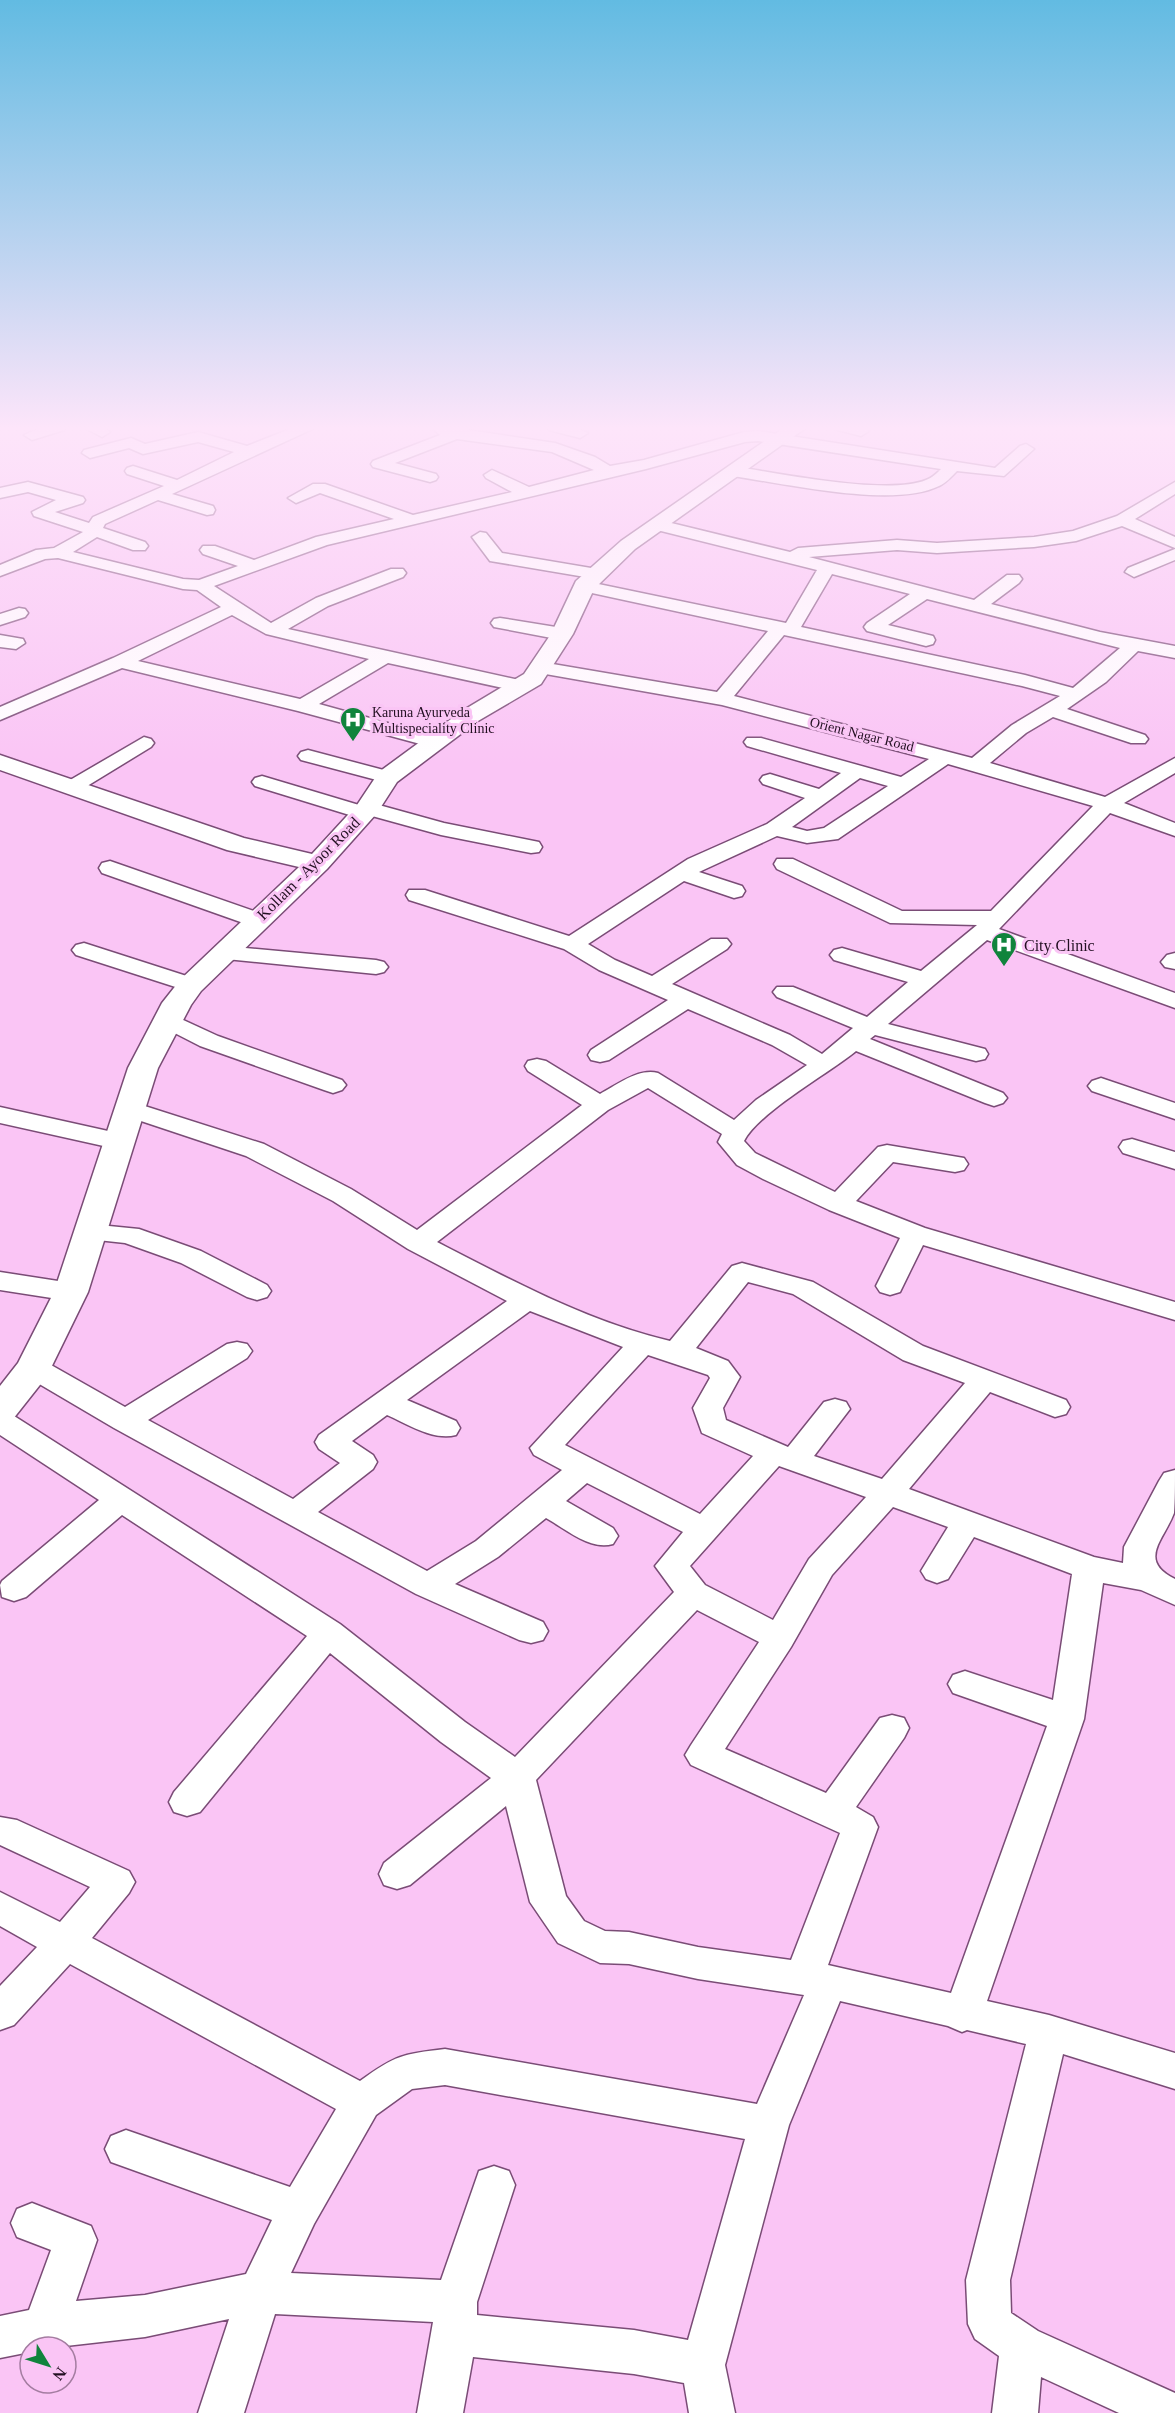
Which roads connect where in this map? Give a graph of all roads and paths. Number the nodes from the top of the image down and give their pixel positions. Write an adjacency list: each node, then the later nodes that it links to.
1 (80, 540): 10 (street)
2 (120, 540): 8 (street)
3 (328, 540): 13 (street)
4 (482, 540): 19 (street)
5 (636, 540): 19 (main road, Kollam - Ayoor Road)
6 (721, 540): 11 (street)
7 (1051, 540): 11 (street)
8 (139, 546)
9 (209, 550): 13 (street)
10 (57, 553): 15 (street); 20 (street)
11 (782, 554): 14 (street)
12 (1175, 554): 16 (street)
13 (256, 566): 20 (street)
14 (827, 567): 21 (street); 27 (street)
15 (0, 571)
16 (1134, 572)
17 (397, 573): 28 (street)
18 (1013, 579): 22 (street)
19 (591, 580): 27 (street); 29 (main road, Kollam - Ayoor Road)
20 (201, 585): 23 (street)
21 (924, 593): 22 (street); 30 (street)
22 (978, 606): 31 (street)
23 (234, 607): 28 (street); 34 (street)
24 (19, 613): 25 (street)
25 (0, 620)
26 (500, 623): 29 (street)
27 (786, 628): 37 (street); 38 (street)
28 (272, 630): 33 (street)
29 (562, 634): 35 (main road, Kollam - Ayoor Road)
30 (926, 640)
31 (1133, 646): 32 (street); 37 (street)
32 (1175, 652)
33 (386, 657): 36 (street); 39 (street)
34 (120, 662): 39 (street); 41 (street)
35 (541, 668): 36 (main road, Kollam - Ayoor Road); 38 (street, Orient Nagar Road)
36 (521, 686): 43 (main road, Kollam - Ayoor Road)
37 (1076, 695): 40 (street)
38 (722, 699): 47 (street, Orient Nagar Road)
39 (303, 706): 43 (street)
40 (1052, 710): 42 (street); 49 (street)
41 (0, 714)
42 (1138, 739)
43 (435, 742): 52 (main road, Kollam - Ayoor Road)
44 (754, 742): 51 (street)
45 (144, 743): 56 (street)
46 (308, 756): 52 (street)
47 (946, 756): 49 (street, Orient Nagar Road); 55 (street)
48 (1175, 764): 58 (street)
49 (976, 765): 58 (street, Orient Nagar Road)
50 (3, 766): 56 (main road)
51 (857, 771): 55 (street); 57 (street)
52 (388, 777): 59 (main road, Kollam - Ayoor Road)
53 (770, 780): 57 (street)
54 (262, 782): 59 (street)
55 (906, 785): 60 (street)
56 (72, 787): 63 (main road)
57 (821, 796): 60 (street)
58 (1107, 804): 61 (street, Orient Nagar Road); 70 (street)
59 (366, 810): 62 (street); 63 (main road, Kollam - Ayoor Road)
60 (775, 829): 66 (street)
61 (1175, 830)
62 (531, 847)
63 (318, 863): 69 (main road, Kollam - Ayoor Road)
64 (785, 864): 70 (street)
65 (110, 868): 69 (street)
66 (681, 873): 67 (street); 71 (street)
67 (734, 891)
68 (417, 895): 71 (street)
69 (257, 920): 74 (main road, Kollam - Ayoor Road)
70 (992, 924): 77 (street); 82 (street)
71 (572, 944): 79 (street)
72 (719, 944): 79 (street)
73 (84, 951): 78 (street)
74 (224, 953): 76 (street); 78 (main road, Kollam - Ayoor Road)
75 (842, 955): 77 (street)
76 (376, 967)
77 (925, 980): 84 (street)
78 (191, 985): 83 (main road, Kollam - Ayoor Road)
79 (653, 986): 81 (street)
80 (785, 992): 84 (street)
81 (685, 1000): 85 (street); 87 (street)
82 (1173, 1014)
83 (168, 1020): 89 (street); 93 (main road, Kollam - Ayoor Road)
84 (860, 1033): 86 (street); 87 (street); 91 (street)
85 (600, 1054)
86 (976, 1054)
87 (824, 1065): 96 (street)
88 (537, 1066): 92 (street)
89 (333, 1085)
90 (1101, 1086): 94 (street)
91 (994, 1098)
92 (599, 1105): 96 (street); 104 (street)
93 (129, 1109): 97 (main road, Kollam - Ayoor Road); 104 (street)
94 (1175, 1111)
95 (0, 1115): 97 (street)
96 (736, 1132): 101 (street)
97 (117, 1142): 102 (main road, Kollam - Ayoor Road)
98 (1132, 1148): 99 (street)
99 (1175, 1161)
100 (955, 1164): 101 (street)
101 (839, 1204): 103 (street)
102 (89, 1232): 107 (street); 108 (main road, Kollam - Ayoor Road)
103 (915, 1234): 106 (street); 110 (street)
104 (418, 1242): 109 (street)
105 (0, 1281): 108 (street)
106 (891, 1286)
107 (257, 1291)
108 (71, 1292): 114 (main road, Kollam - Ayoor Road)
109 (527, 1300): 111 (street); 116 (street)
110 (1173, 1306)
111 (642, 1344): 113 (street); 124 (street)
112 (237, 1351): 121 (street)
113 (677, 1352): 115 (street); 123 (street)
114 (34, 1368): 118 (main road, Kollam - Ayoor Road); 121 (street)
115 (985, 1379): 117 (street); 126 (street)
116 (384, 1402): 122 (street); 129 (street)
117 (1054, 1407)
118 (0, 1410)
119 (835, 1410): 123 (street)
120 (0, 1421): 127 (street)
121 (125, 1421): 129 (street)
122 (445, 1428)
123 (783, 1457): 126 (street); 131 (street)
124 (585, 1468): 128 (street); 131 (street)
125 (1175, 1480): 136 (street)
126 (888, 1493): 130 (street); 141 (street)
127 (120, 1499): 137 (street); 140 (street)
128 (543, 1502): 132 (street); 135 (street)
129 (294, 1514): 135 (street)
130 (968, 1523): 133 (street); 134 (street)
131 (703, 1529): 138 (street)
132 (602, 1536)
133 (1089, 1568): 136 (street); 143 (street)
134 (937, 1571)
135 (428, 1586): 139 (street)
136 (1162, 1586)
137 (14, 1589)
138 (693, 1593): 141 (street); 145 (street)
139 (531, 1631)
140 (328, 1633): 145 (street); 146 (street)
141 (779, 1638): 147 (street)
142 (965, 1684): 143 (street)
143 (1066, 1719): 154 (street)
144 (892, 1728): 147 (street)
145 (517, 1777): 149 (street); 152 (street)
146 (187, 1802)
147 (833, 1812): 152 (street)
148 (4, 1830): 151 (street)
149 (397, 1874)
150 (0, 1908): 151 (street)
151 (65, 1943): 153 (street); 157 (street)
152 (817, 1980): 154 (street); 158 (street)
153 (0, 2013)
154 (962, 2015): 155 (street)
155 (1049, 2032): 156 (street); 167 (street)
156 (1175, 2071)
157 (362, 2102): 158 (street); 161 (street)
158 (769, 2125): 168 (street)
159 (126, 2149): 161 (street)
160 (494, 2185): 164 (street)
161 (299, 2210): 163 (street)
162 (32, 2223): 165 (street)
163 (260, 2292): 164 (street); 165 (street); 169 (street)
164 (455, 2318): 168 (street); 170 (street)
165 (44, 2329): 166 (street)
166 (0, 2337)
167 (1022, 2346): 172 (street); 173 (street)
168 (703, 2365): 171 (street)
169 (221, 2413)
170 (441, 2413)
171 (712, 2413)
172 (1015, 2413)
173 (1169, 2413)

